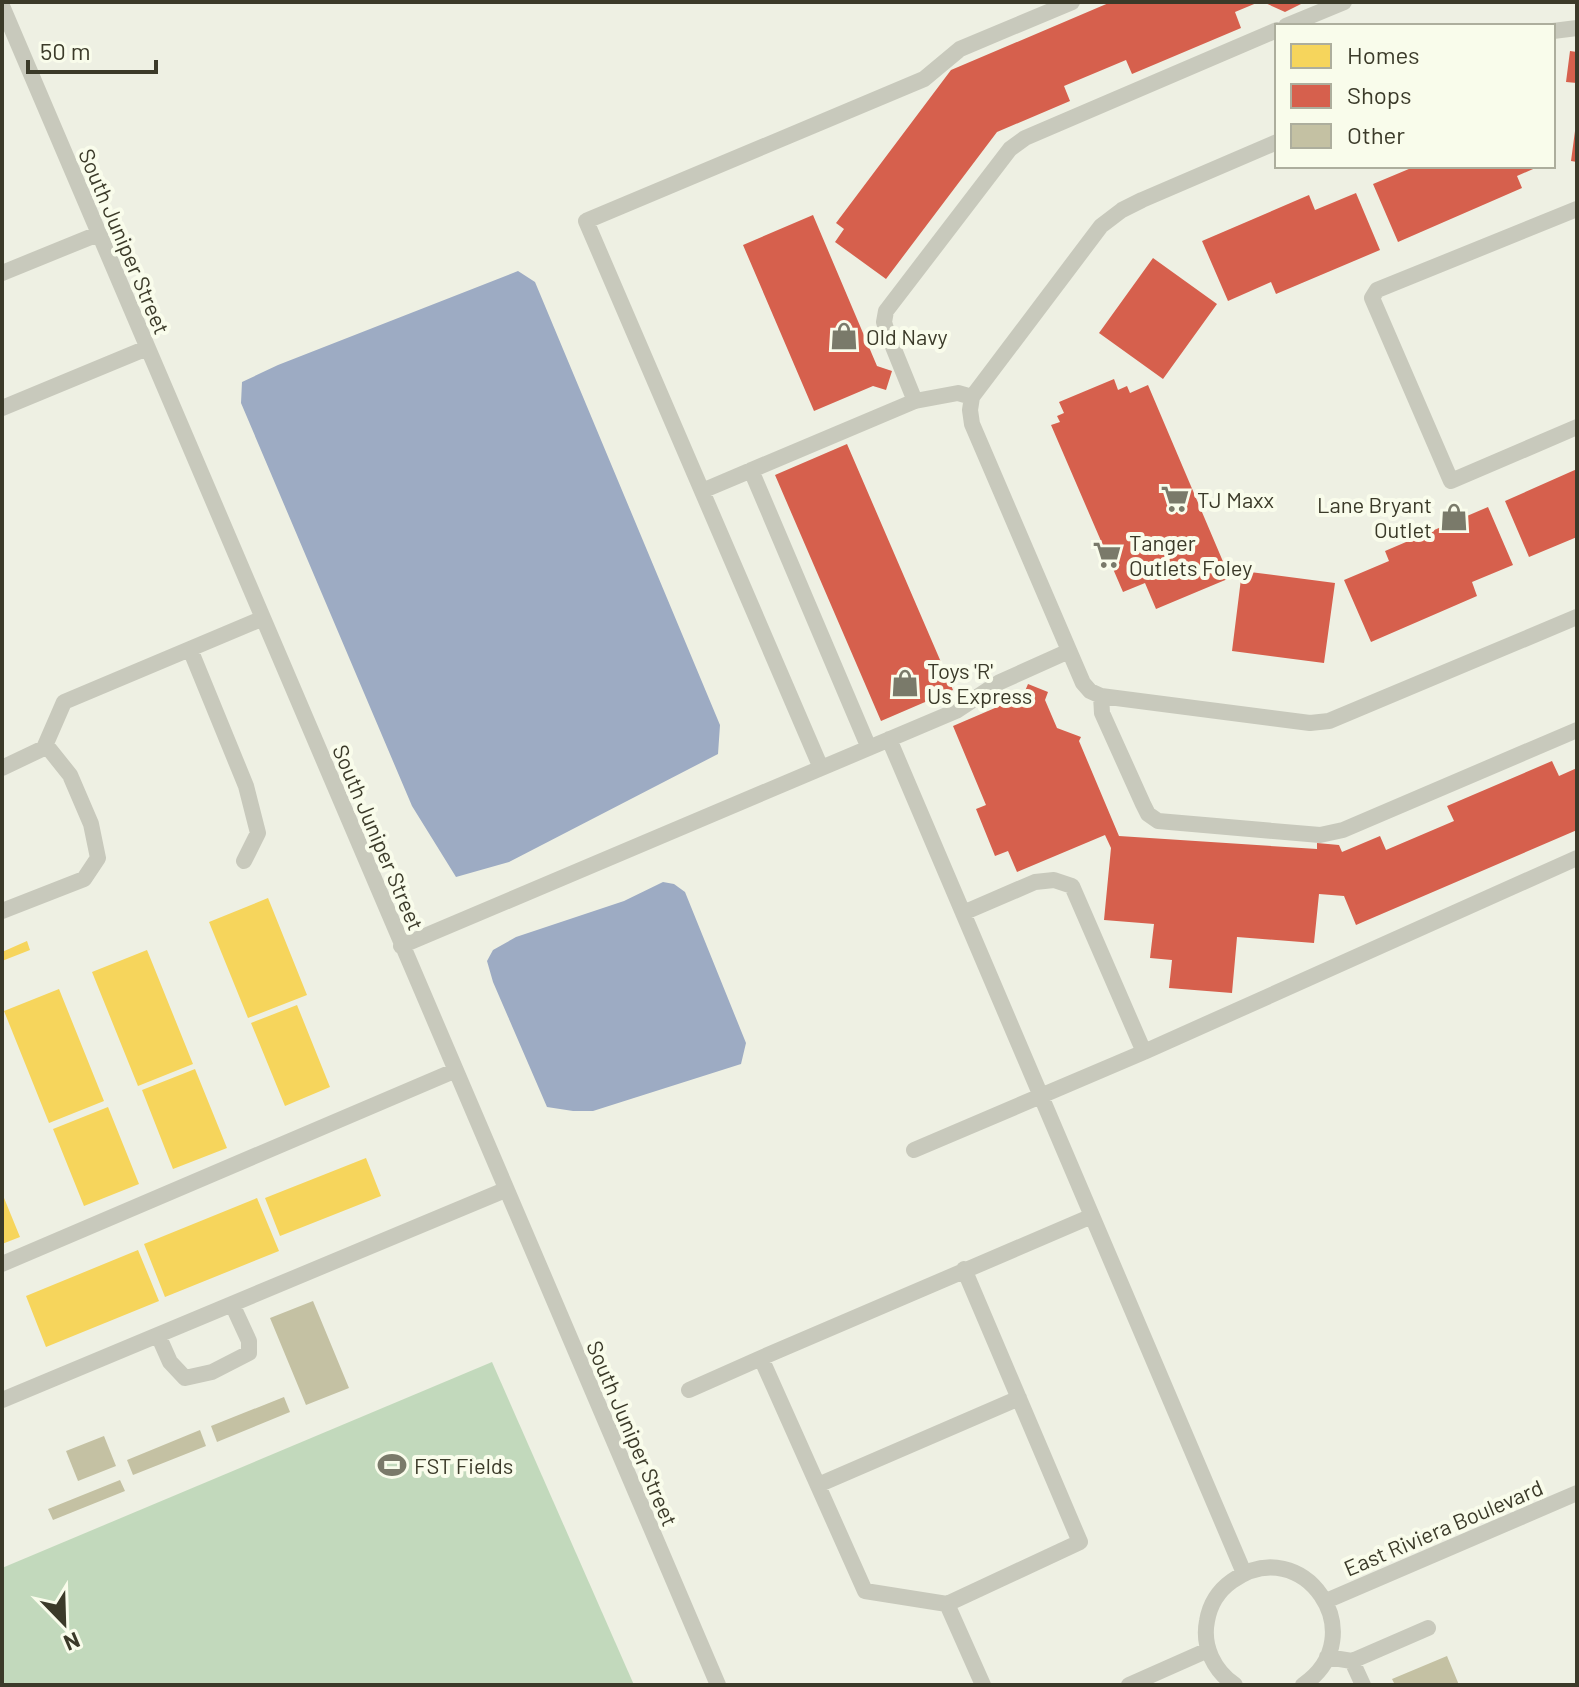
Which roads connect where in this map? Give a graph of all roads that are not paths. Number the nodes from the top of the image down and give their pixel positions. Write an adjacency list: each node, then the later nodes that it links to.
1 (1072, 2): 18 (street)
2 (1344, 2): 4 (street)
3 (2, 6): 10 (street, South Juniper Street)
4 (1291, 24)
5 (1577, 28): 7 (street)
6 (1275, 31): 14 (street)
7 (1555, 31)
8 (1275, 143): 13 (street)
9 (1577, 209): 16 (street)
10 (98, 234): 11 (street); 12 (street, South Juniper Street)
11 (2, 273)
12 (147, 348): 15 (street); 20 (street, South Juniper Street)
13 (972, 397): 14 (street); 22 (street)
14 (915, 401): 17 (street)
15 (2, 408)
16 (1577, 427)
17 (751, 470): 18 (street); 27 (street)
18 (702, 491): 29 (street)
19 (1577, 617): 23 (street)
20 (261, 619): 21 (street); 34 (street, South Juniper Street)
21 (190, 649): 26 (street); 31 (street)
22 (1069, 651): 23 (street); 25 (street)
23 (1101, 696): 24 (street)
24 (1577, 730)
25 (889, 739): 27 (street); 33 (street)
26 (46, 745): 28 (street); 32 (street)
27 (869, 748): 29 (street)
28 (2, 768)
29 (821, 768): 34 (street)
30 (1577, 858): 35 (street)
31 (244, 861)
32 (2, 911)
33 (963, 913): 35 (street); 37 (street)
34 (401, 946): 36 (street, South Juniper Street)
35 (1144, 1052): 37 (street)
36 (454, 1071): 39 (street, South Juniper Street); 41 (street)
37 (1041, 1098): 38 (street); 40 (street)
38 (914, 1150)
39 (505, 1190): 43 (street); 58 (street, South Juniper Street)
40 (1092, 1216): 42 (street); 51 (street)
41 (2, 1264)
42 (964, 1269): 45 (street); 47 (street)
43 (232, 1304): 44 (street); 44 (street)
44 (158, 1335): 48 (street)
45 (761, 1358): 46 (street); 49 (street)
46 (689, 1390)
47 (1019, 1398): 49 (street); 53 (street)
48 (2, 1400)
49 (818, 1485): 53 (street)
50 (1577, 1493): 52 (street, East Riviera Boulevard)
51 (1244, 1573): 52 (street); 55 (street)
52 (1326, 1601): 56 (street)
53 (947, 1604): 59 (street)
54 (1428, 1628): 57 (street)
55 (1208, 1650): 60 (street); 61 (street)
56 (1327, 1657): 57 (street); 62 (street)
57 (1352, 1661): 63 (street)
58 (718, 1685)
59 (983, 1685)
60 (1129, 1685)
61 (1235, 1685)
62 (1303, 1685)
63 (1363, 1685)

